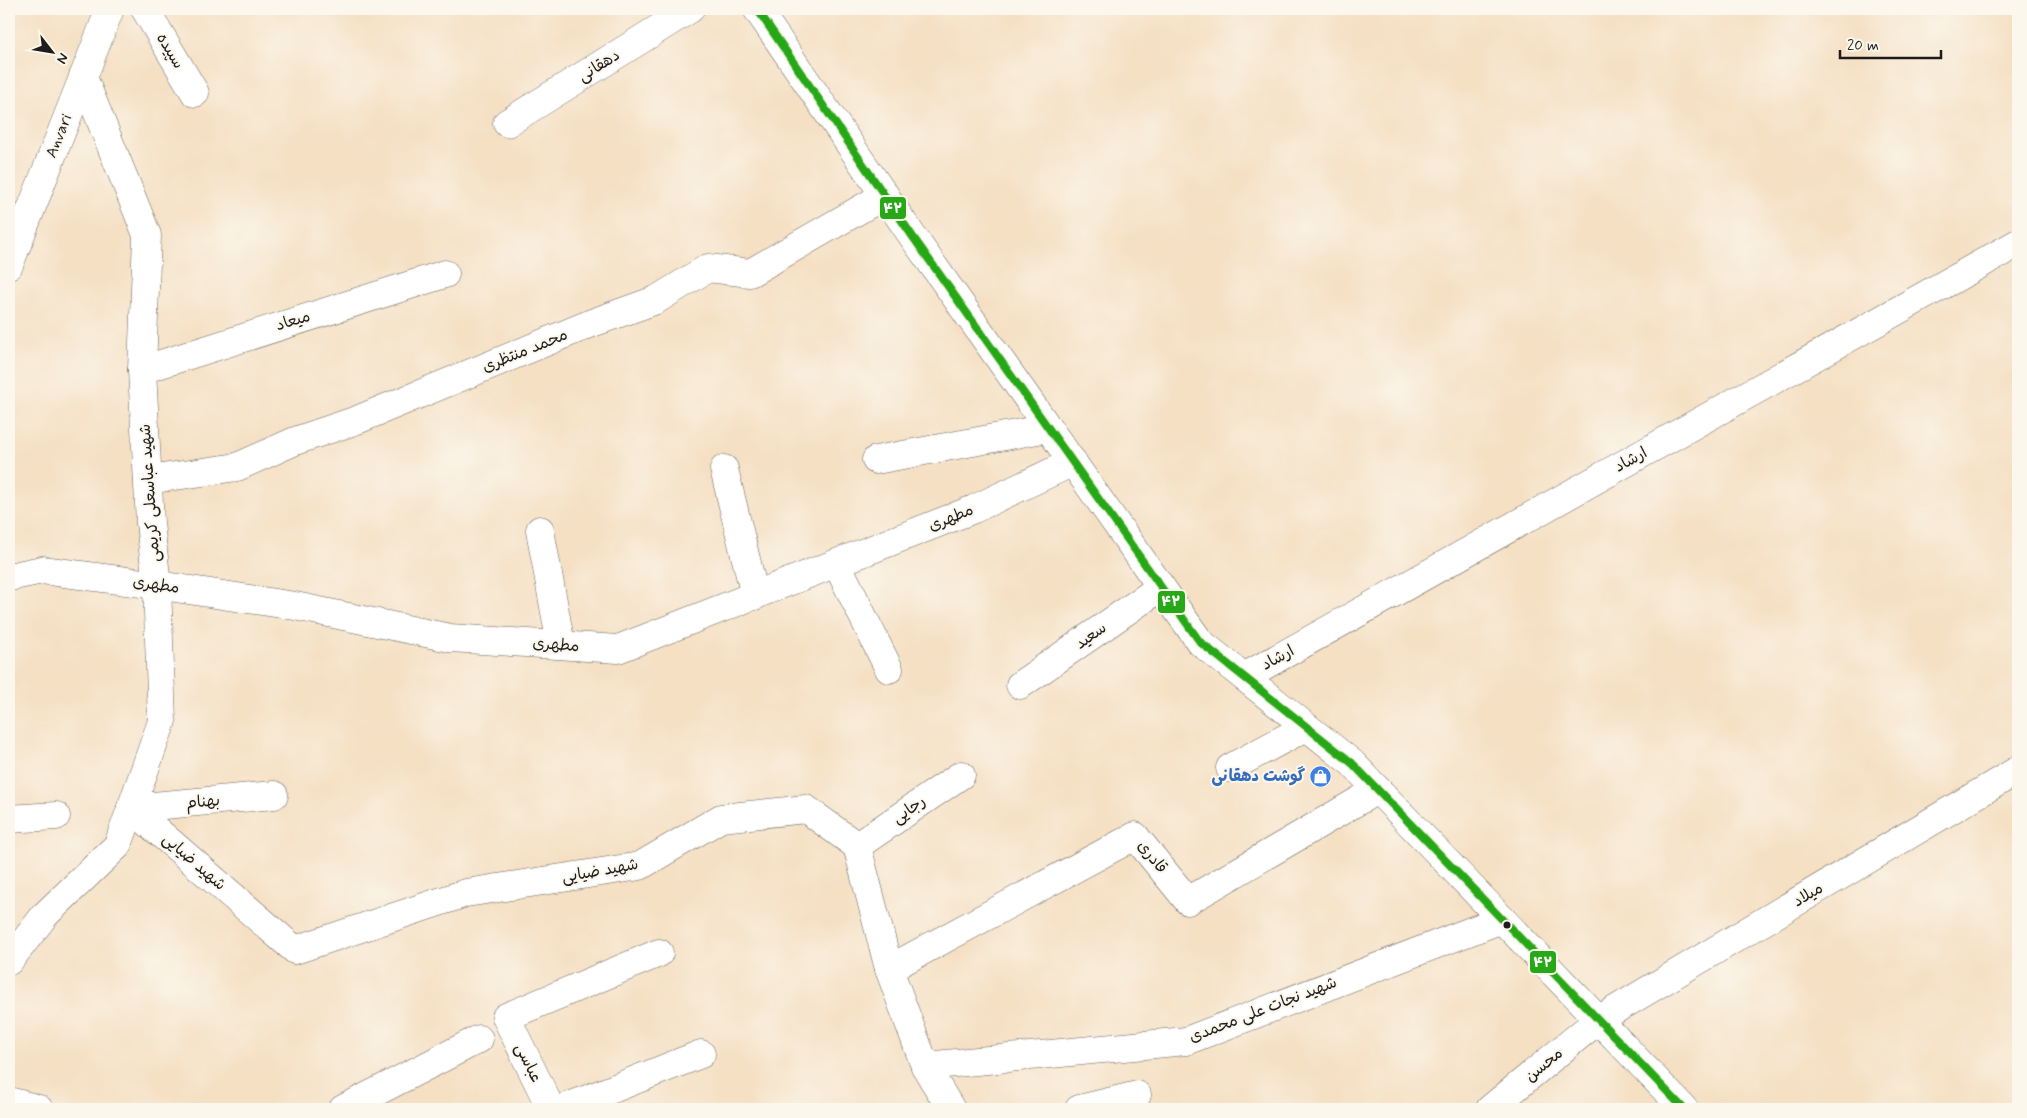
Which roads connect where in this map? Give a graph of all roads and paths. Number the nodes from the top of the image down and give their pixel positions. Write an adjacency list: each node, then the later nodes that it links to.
1 (110, 9): 5 (street, Anvari)
2 (145, 9): 6 (street, سپیده)
3 (690, 9): 7 (street, دهقانی)
4 (757, 9): 8 (street)
5 (83, 77): 9 (street, Anvari); 13 (street, شهید عباسعلی کریمی)
6 (195, 93)
7 (507, 123)
8 (884, 195): 14 (street); 18 (street, محمد منتظری)
9 (16, 222): 11 (street, Anvari)
10 (2018, 243): 27 (street, ارشاد)
11 (9, 265)
12 (445, 274): 13 (street, میعاد)
13 (142, 370): 18 (street, شهید عباسعلی کریمی)
14 (1048, 428): 15 (street); 16 (street)
15 (876, 460)
16 (1073, 462): 20 (street, مطهری); 23 (street)
17 (724, 469): 24 (street)
18 (148, 480): 22 (street, شهید عباسعلی کریمی)
19 (540, 530): 25 (street)
20 (837, 564): 24 (street, مطهری); 26 (street)
21 (9, 577): 22 (street, مطهری)
22 (157, 585): 25 (street, مطهری); 35 (street, شهید عباسعلی کریمی)
23 (1161, 587): 27 (street); 28 (street, سعید)
24 (755, 596): 25 (street, مطهری)
25 (561, 645)
26 (888, 669)
27 (1244, 677): 29 (street)
28 (1020, 685)
29 (1306, 726): 30 (street); 33 (street)
30 (1230, 768)
31 (2018, 770): 43 (street, میلاد)
32 (961, 775): 38 (street, رجایی)
33 (1378, 790): 39 (street); 42 (street, قادری)
34 (274, 795): 35 (street, بهنام)
35 (131, 808): 38 (street, شهید ضیایی); 41 (street, شهید عباسعلی کریمی)
36 (56, 816): 37 (street)
37 (9, 819)
38 (857, 846): 42 (street)
39 (1502, 919): 43 (street); 46 (street, شهید نجات علی محمدی)
40 (658, 953): 51 (street, عباسی)
41 (9, 961)
42 (890, 969): 46 (street)
43 (1598, 1020): 55 (street, محسن); 56 (street)
44 (479, 1039): 50 (street)
45 (701, 1054): 52 (street)
46 (925, 1066): 53 (street)
47 (1137, 1095): 54 (street)
48 (9, 1101): 49 (street)
49 (39, 1109)
50 (343, 1109)
51 (551, 1109)
52 (562, 1109)
53 (951, 1109)
54 (1079, 1109)
55 (1490, 1109)
56 (1684, 1109)

